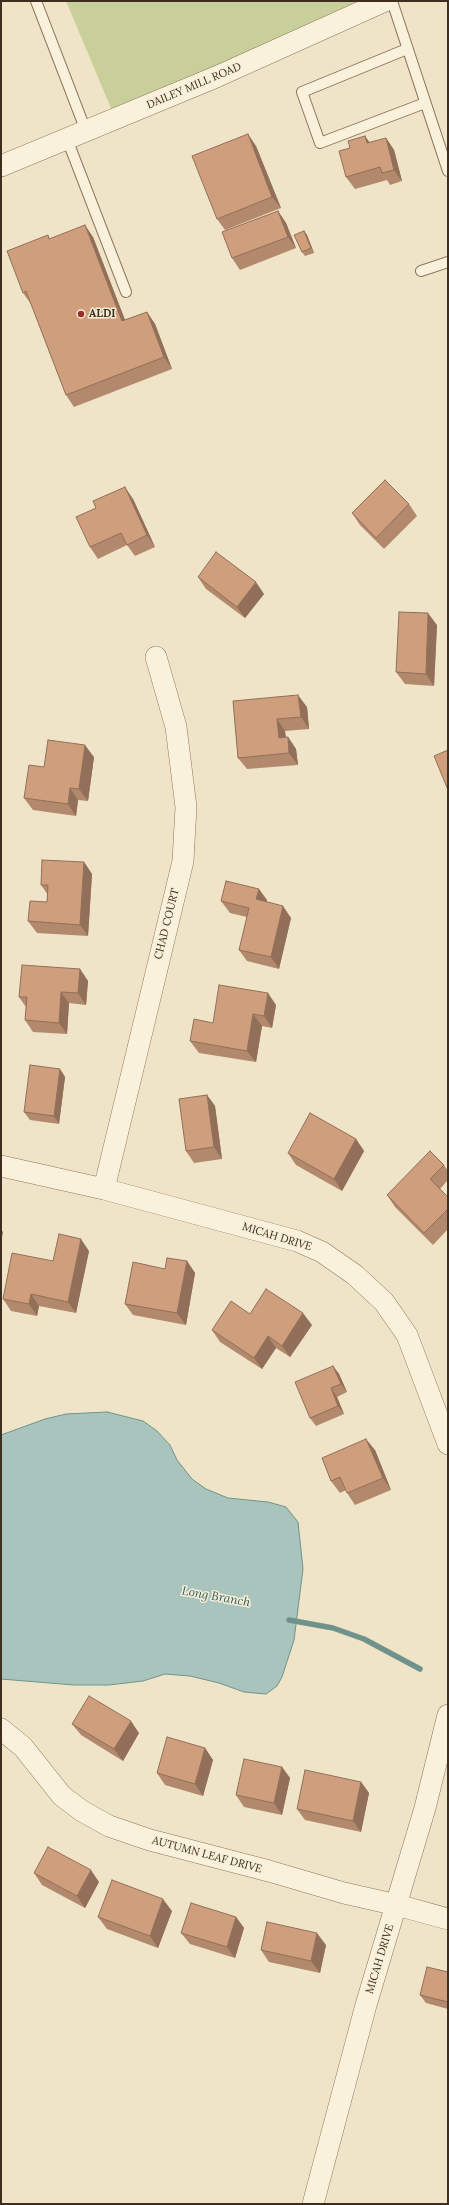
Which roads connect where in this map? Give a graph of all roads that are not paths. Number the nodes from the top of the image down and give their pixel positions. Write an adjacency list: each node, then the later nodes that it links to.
1 (36, 1): 6 (lane)
2 (385, 1): 6 (street, DAILEY MILL ROAD)
3 (392, 1): 4 (lane)
4 (407, 49): 5 (lane); 5 (lane)
5 (426, 103): 9 (lane)
6 (86, 131): 7 (street, DAILEY MILL ROAD)
7 (66, 139): 8 (street, DAILEY MILL ROAD); 12 (lane)
8 (1, 166)
9 (448, 171)
10 (448, 262): 11 (lane)
11 (421, 271)
12 (126, 292)
13 (156, 657): 15 (street, CHAD COURT)
14 (1, 1166): 15 (street, MICAH DRIVE)
15 (104, 1189): 16 (street, MICAH DRIVE)
16 (448, 1444)
17 (448, 1715): 19 (street, MICAH DRIVE)
18 (1, 1729): 19 (street, AUTUMN LEAF DRIVE)
19 (396, 1905): 20 (street, AUTUMN LEAF DRIVE); 21 (street, MICAH DRIVE)
20 (448, 1919)
21 (314, 2204)

